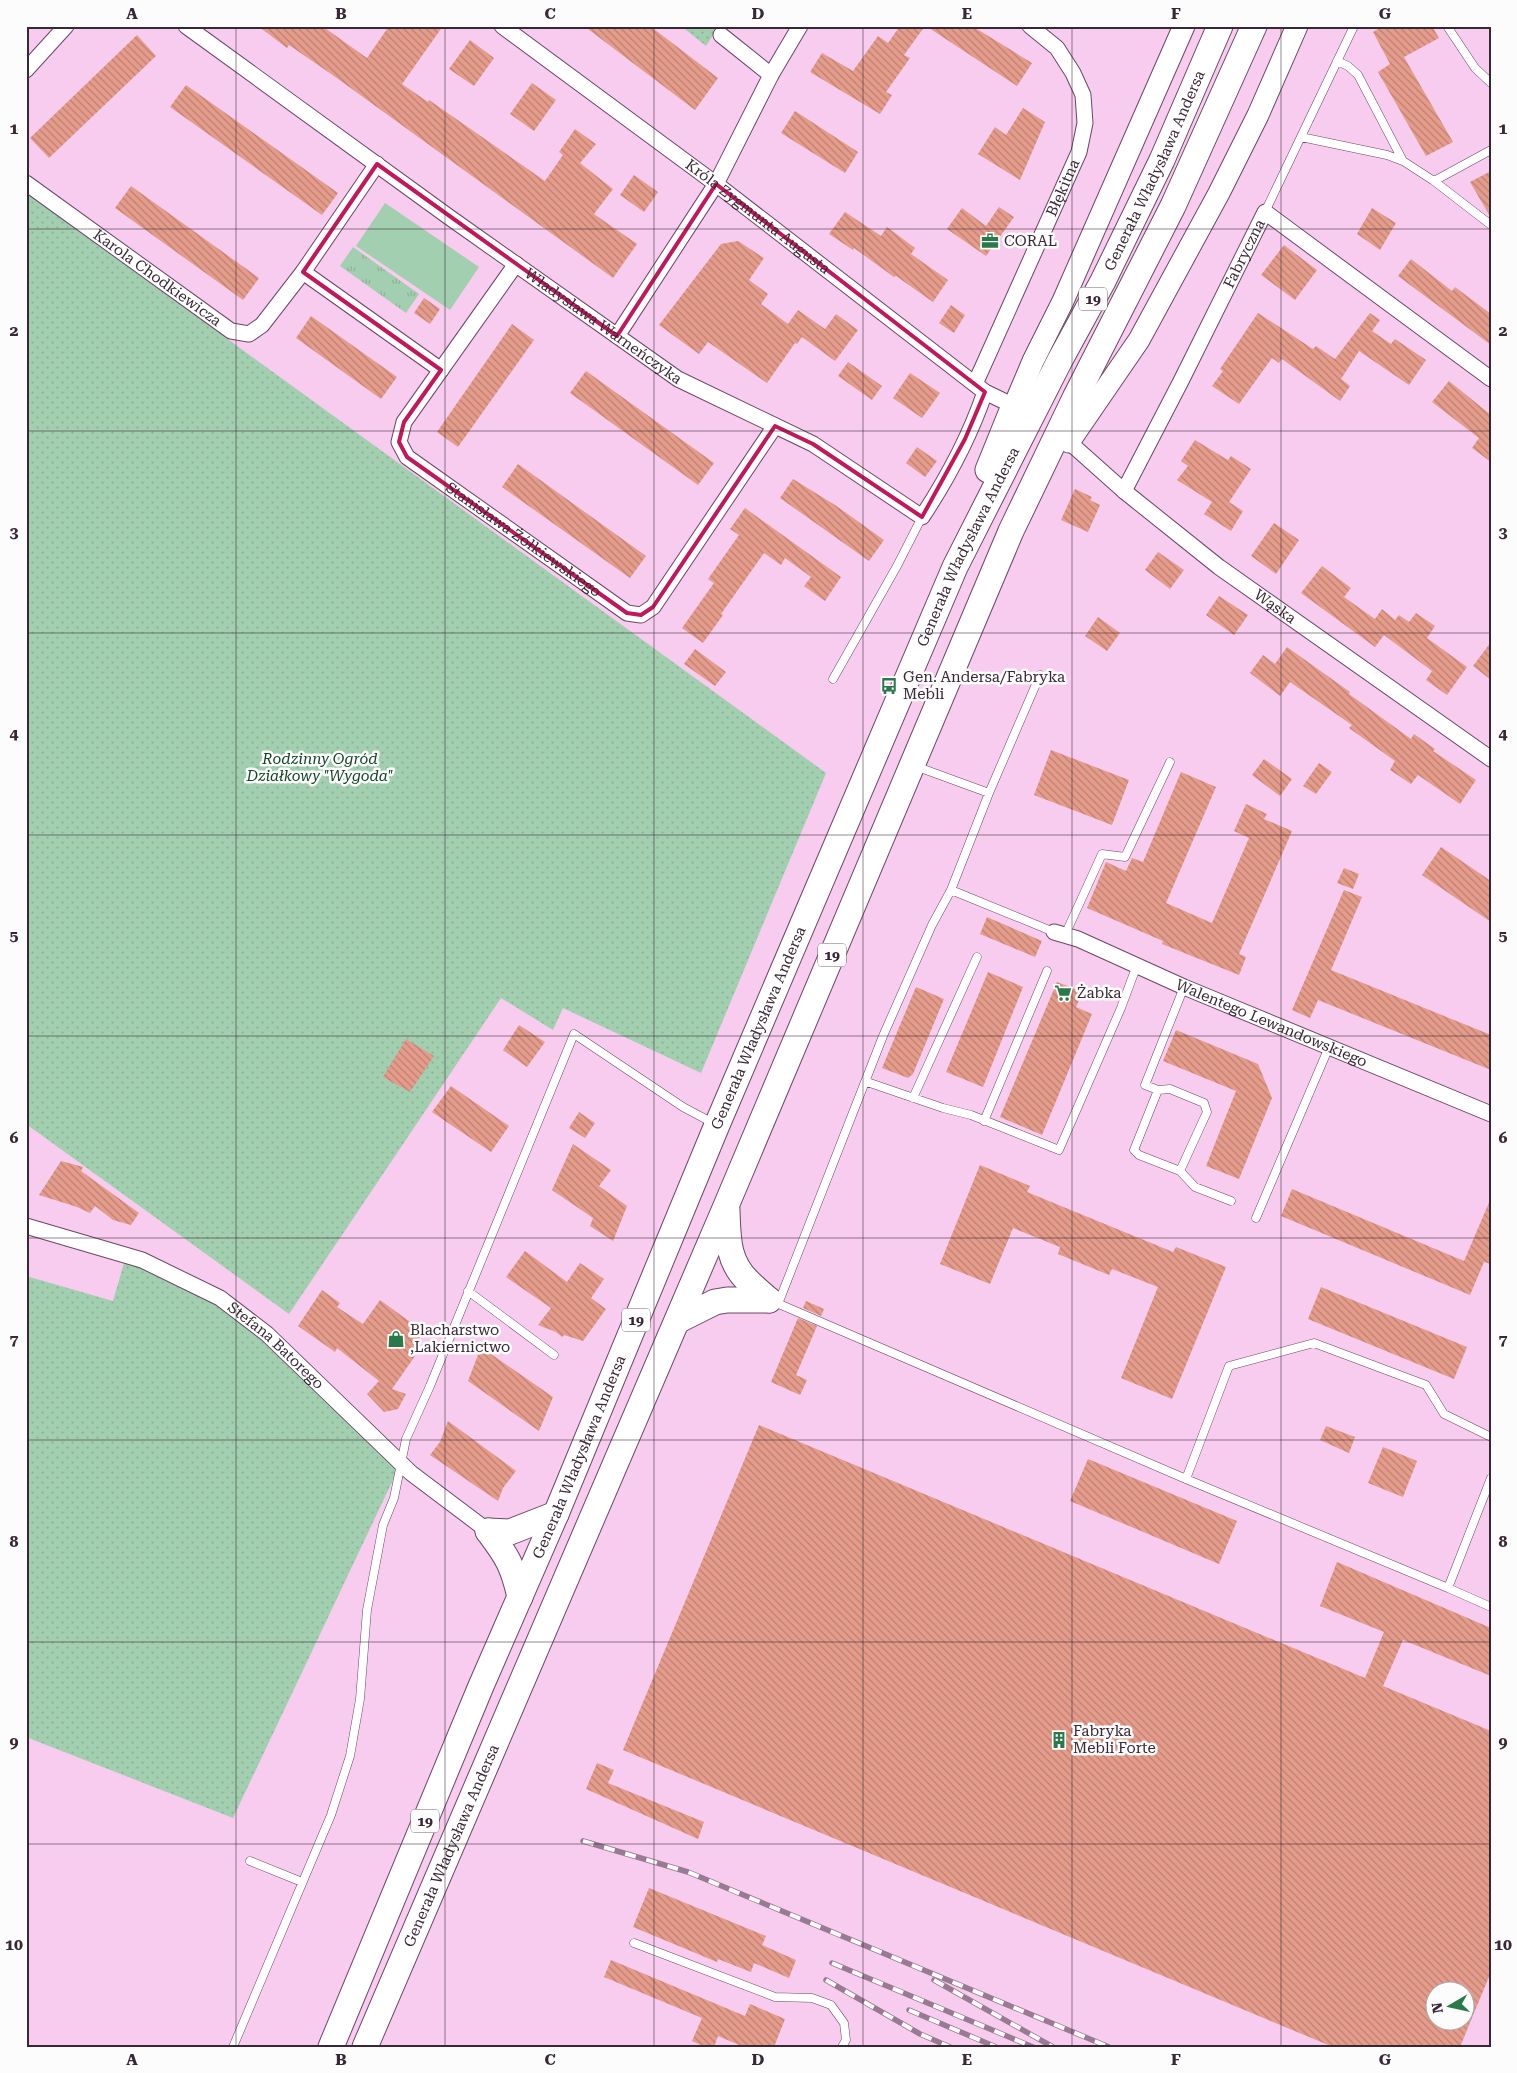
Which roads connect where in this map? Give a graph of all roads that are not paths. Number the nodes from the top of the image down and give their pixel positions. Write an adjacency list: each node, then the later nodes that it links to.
1 (66, 26): 14 (street)
2 (186, 26): 20 (street, Władysława Warneńczyka)
3 (502, 26): 23 (street, Króla Zygmunta Augusta)
4 (800, 26): 15 (street)
5 (1030, 26): 31 (street, Błękitna)
6 (1184, 26): 32 (main road)
7 (1220, 26): 38 (highway, Generała Władysława Andersa / 19)
8 (1254, 26): 37 (highway, Generała Władysława Andersa / 19)
9 (1296, 26): 34 (main road)
10 (1354, 26): 13 (lane)
11 (1447, 26): 16 (lane)
12 (721, 36): 15 (street)
13 (1337, 60): 17 (lane); 19 (lane)
14 (26, 70)
15 (771, 75): 23 (street)
16 (1491, 83)
17 (1301, 137): 19 (lane); 24 (lane)
18 (1491, 150): 21 (lane)
19 (1403, 161): 21 (lane)
20 (377, 164): 26 (street, Władysława Warneńczyka); 27 (street, Karola Chodkiewicza)
21 (1434, 181): 25 (lane)
22 (26, 184): 27 (street, Karola Chodkiewicza)
23 (716, 184): 28 (street); 31 (street, Króla Zygmunta Augusta)
24 (1265, 212): 30 (street, Fabryczna); 35 (street, Fabryczna)
25 (1491, 225)
26 (516, 264): 28 (street, Władysława Warneńczyka); 29 (street, Stanisława Żółkiewskiego)
27 (303, 272): 29 (street)
28 (617, 336): 33 (street, Władysława Warneńczyka)
29 (441, 370): 33 (street, Stanisława Żółkiewskiego)
30 (1491, 379)
31 (980, 388): 32 (street, Króla Zygmunta Augusta); 36 (street)
32 (1014, 406): 38 (highway)
33 (775, 426): 36 (street, Władysława Warneńczyka)
34 (1069, 442): 35 (street, Wąska); 37 (highway)
35 (1124, 492): 41 (street, Wąska)
36 (922, 517): 40 (lane)
37 (1011, 532): 43 (highway, Generała Władysława Andersa / 19)
38 (954, 567): 57 (highway, Generała Władysława Andersa / 19)
39 (1040, 675): 44 (lane)
40 (833, 679)
41 (1491, 759)
42 (1170, 762): 46 (lane)
43 (913, 766): 44 (lane); 60 (highway, Generała Władysława Andersa / 19)
44 (990, 794): 45 (lane)
45 (951, 890): 46 (lane); 52 (lane)
46 (1060, 934): 48 (street, Walentego Lewandowskiego)
47 (977, 957): 54 (lane)
48 (1137, 965): 50 (street, Walentego Lewandowskiego); 56 (lane)
49 (1047, 971): 56 (lane)
50 (1184, 987): 51 (street, Walentego Lewandowskiego); 53 (lane)
51 (1329, 1047): 55 (street, Walentego Lewandowskiego); 61 (lane)
52 (867, 1082): 54 (lane); 64 (lane)
53 (1158, 1090): 58 (lane); 58 (lane)
54 (913, 1098): 56 (lane)
55 (1491, 1114)
56 (984, 1121)
57 (717, 1125): 63 (lane); 71 (highway, Generała Władysława Andersa / 19)
58 (1180, 1171): 59 (lane)
59 (1231, 1201)
60 (726, 1206): 64 (highway); 65 (highway, Generała Władysława Andersa / 19)
61 (1256, 1218)
62 (26, 1226): 68 (street, Stefana Batorego)
63 (468, 1291): 66 (lane); 68 (lane)
64 (774, 1302): 65 (highway); 70 (lane)
65 (677, 1321): 81 (highway, Generała Władysława Andersa / 19)
66 (554, 1355)
67 (1491, 1436): 70 (lane)
68 (400, 1463): 72 (street, Stefana Batorego); 77 (lane)
69 (1491, 1478): 73 (lane)
70 (1186, 1479): 73 (lane)
71 (556, 1514): 72 (highway); 74 (highway, Generała Władysława Andersa / 19)
72 (488, 1531): 74 (highway)
73 (1448, 1588): 75 (lane)
74 (520, 1597): 80 (highway, Generała Władysława Andersa / 19)
75 (1491, 1606)
76 (250, 1860): 77 (lane)
77 (302, 1882): 79 (lane)
78 (634, 1944): 82 (lane)
79 (233, 2047)
80 (331, 2047)
81 (365, 2047)
82 (842, 2047)

